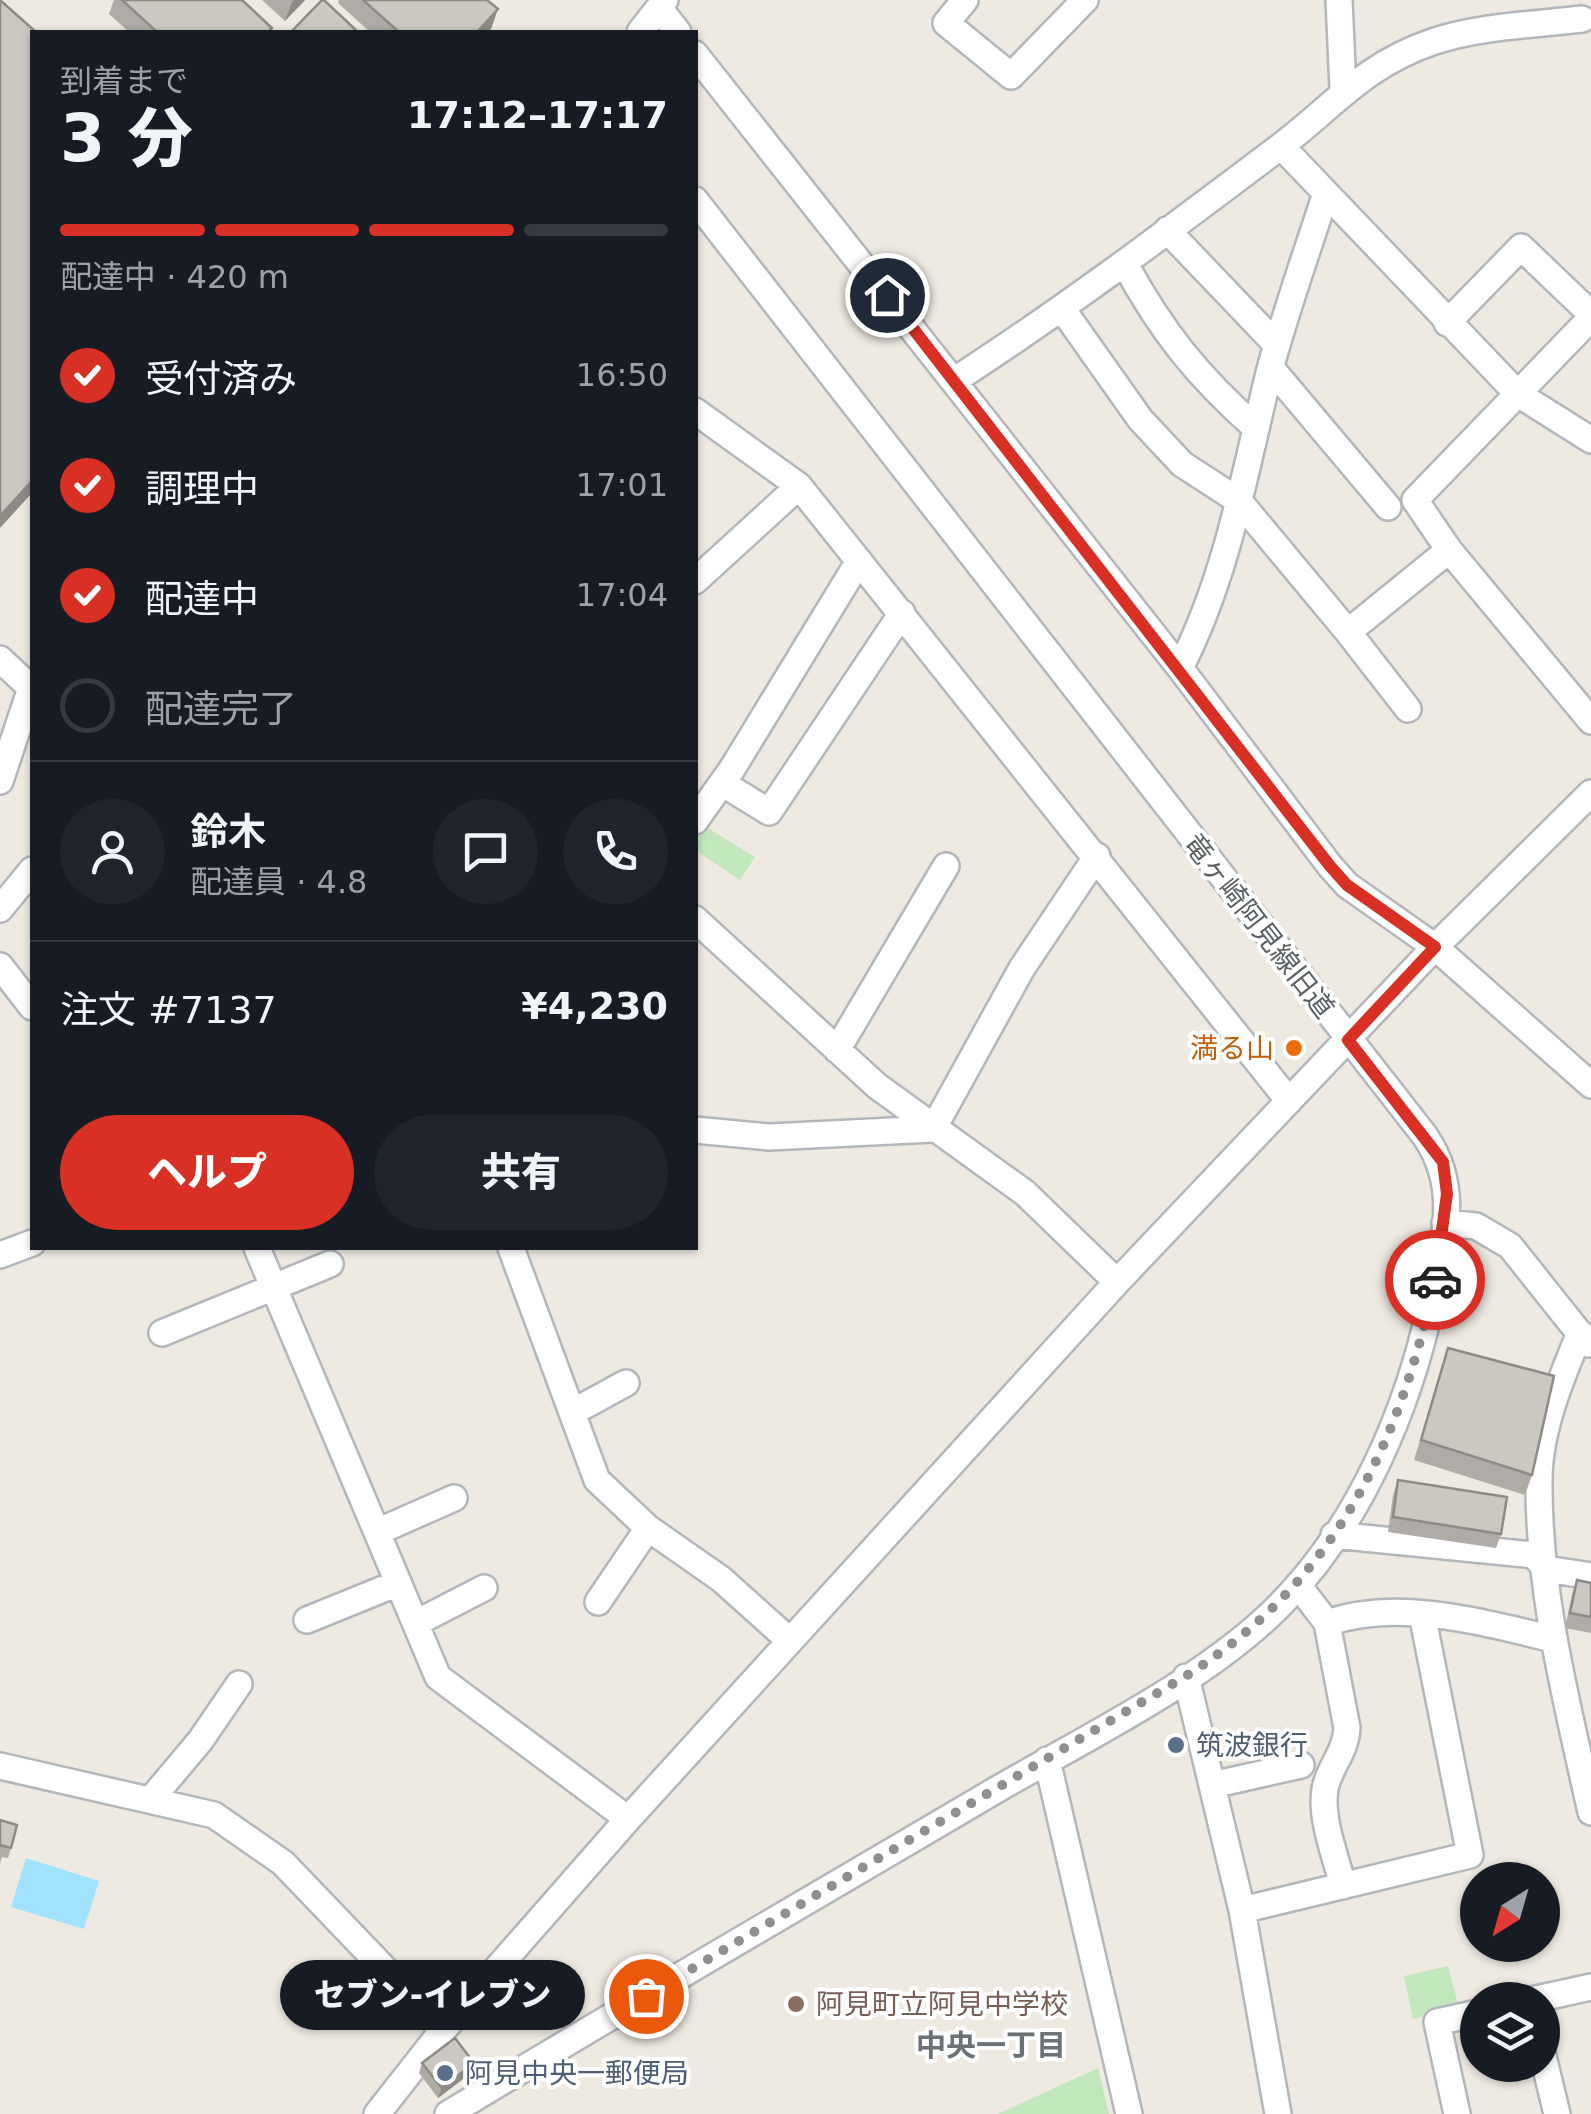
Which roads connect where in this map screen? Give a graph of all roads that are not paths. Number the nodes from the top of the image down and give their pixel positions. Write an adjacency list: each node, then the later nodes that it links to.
1 (965, 0): 2 (street)
2 (1085, 0)
3 (1339, 0): 10 (street)
4 (1548, 0): 6 (street)
5 (662, 4): 7 (street); 8 (street)
6 (1587, 21): 10 (street)
7 (642, 30)
8 (677, 30)
9 (698, 58): 20 (street)
10 (1343, 89): 11 (street)
11 (1281, 146): 12 (street); 14 (street)
12 (1325, 196): 18 (street); 19 (street)
13 (698, 204): 51 (street, 竜ヶ崎阿見線旧道)
14 (1166, 230): 15 (street); 19 (street)
15 (1124, 264): 16 (street); 23 (street)
16 (1063, 310): 20 (street); 26 (street)
17 (1591, 316): 18 (street); 21 (street)
18 (1448, 323): 21 (street)
19 (1274, 356): 23 (street); 27 (street)
20 (955, 380): 34 (street)
21 (1518, 394): 24 (street); 28 (street)
22 (698, 412): 25 (street)
23 (1256, 428): 26 (street)
24 (1591, 440)
25 (799, 486): 29 (street); 30 (street)
26 (1239, 501): 32 (street); 34 (street)
27 (1388, 508)
28 (1449, 550): 32 (street); 38 (street)
29 (859, 561): 31 (street); 40 (street)
30 (698, 578)
31 (902, 614): 40 (street); 43 (street)
32 (1348, 632): 37 (street)
33 (0, 658): 35 (street)
34 (1180, 668): 48 (street)
35 (30, 686)
36 (30, 694): 39 (street)
37 (1408, 708)
38 (1591, 720)
39 (0, 780)
40 (722, 783): 42 (street)
41 (1591, 793): 48 (street)
42 (698, 817)
43 (1097, 856): 54 (street); 56 (street)
44 (946, 866): 52 (street)
45 (30, 874): 46 (street)
46 (0, 909)
47 (698, 922): 52 (street)
48 (1435, 947): 51 (street); 53 (street)
49 (0, 966): 50 (street)
50 (30, 1004)
51 (1348, 1040): 54 (street); 57 (street, 竜ヶ崎阿見線旧道)
52 (837, 1050): 56 (street)
53 (1591, 1085)
54 (1289, 1101): 63 (street)
55 (698, 1130): 56 (street)
56 (933, 1130): 63 (street)
57 (1445, 1223): 66 (street); 72 (street, 竜ヶ崎阿見線旧道)
58 (30, 1244): 61 (street)
59 (258, 1250): 64 (street)
60 (512, 1250): 68 (street)
61 (0, 1255)
62 (330, 1264): 64 (street)
63 (1117, 1282): 84 (street)
64 (274, 1288): 65 (street); 71 (street)
65 (162, 1333)
66 (1585, 1340): 73 (street)
67 (626, 1383): 68 (street)
68 (573, 1412): 70 (street)
69 (454, 1498): 71 (street)
70 (648, 1528): 78 (street); 84 (street)
71 (377, 1532): 75 (street)
72 (1334, 1535): 73 (street); 76 (street, 竜ヶ崎阿見線旧道)
73 (1546, 1569): 74 (street); 83 (street)
74 (1591, 1576)
75 (398, 1583): 80 (street); 81 (street)
76 (1298, 1586): 82 (street); 85 (street, 竜ヶ崎阿見線旧道)
77 (484, 1588): 81 (street)
78 (598, 1602)
79 (1422, 1614): 82 (street); 83 (street); 94 (street)
80 (306, 1620)
81 (416, 1623): 93 (street)
82 (1326, 1623): 94 (street)
83 (1553, 1639): 92 (street)
84 (790, 1640): 93 (street)
85 (1186, 1676): 87 (street, 竜ヶ崎阿見線旧道); 90 (street)
86 (239, 1684): 91 (street)
87 (1047, 1760): 102 (street, 竜ヶ崎阿見線旧道); 103 (street)
88 (0, 1766): 91 (street)
89 (1301, 1766): 90 (street)
90 (1212, 1785): 95 (street)
91 (152, 1798): 99 (street)
92 (1591, 1812)
93 (628, 1819): 99 (street)
94 (1343, 1886): 95 (street)
95 (1242, 1910): 104 (street)
96 (1591, 1986): 97 (street)
97 (1560, 1993)
98 (1460, 2016): 105 (street)
99 (443, 2030): 101 (street)
100 (1550, 2082): 106 (street)
101 (377, 2114)
102 (448, 2114)
103 (1130, 2114)
104 (1278, 2114)
105 (1457, 2114)
106 (1558, 2114)

